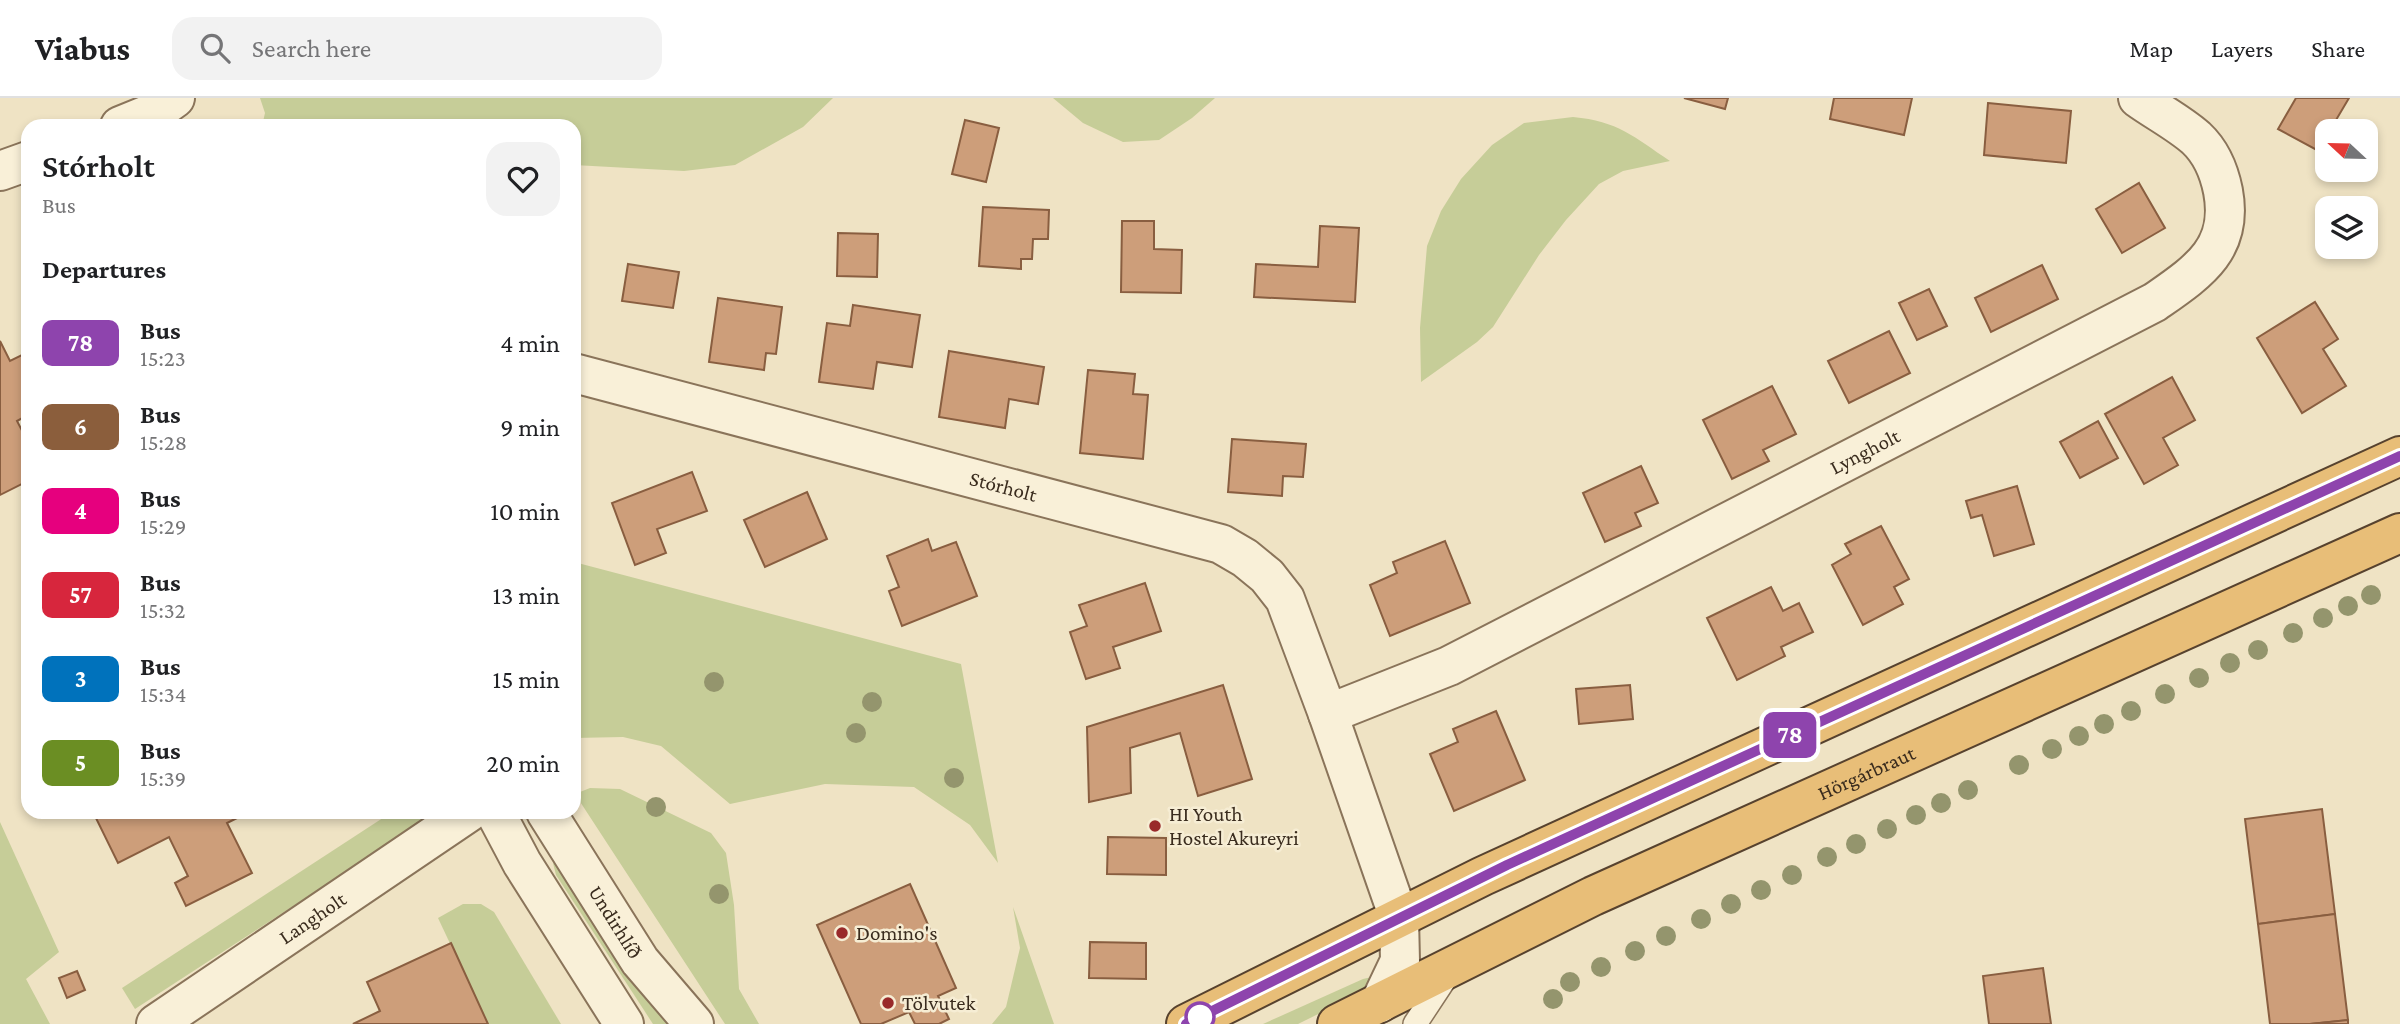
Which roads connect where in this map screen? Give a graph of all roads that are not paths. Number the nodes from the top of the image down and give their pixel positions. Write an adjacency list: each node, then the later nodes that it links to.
1 (2138, 98): 9 (street, Lyngholt)
2 (165, 112): 3 (street)
3 (142, 119)
4 (21, 163): 5 (street)
5 (0, 171)
6 (581, 375): 9 (street, Stórholt)
7 (2400, 456): 13 (highway)
8 (2400, 533): 14 (highway, Hörgárbraut)
9 (1328, 714): 13 (street, Stórholt)
10 (459, 819): 16 (street, Langholt)
11 (499, 819): 17 (street)
12 (549, 819): 18 (street, Undirhlíð)
13 (1399, 918): 15 (street, Stórholt); 19 (highway)
14 (1453, 965): 15 (highway, Hörgárbraut); 21 (lane)
15 (1380, 1003): 20 (highway, Hörgárbraut)
16 (156, 1024)
17 (624, 1024)
18 (694, 1024)
19 (1186, 1024)
20 (1337, 1024)
21 (1415, 1024)

